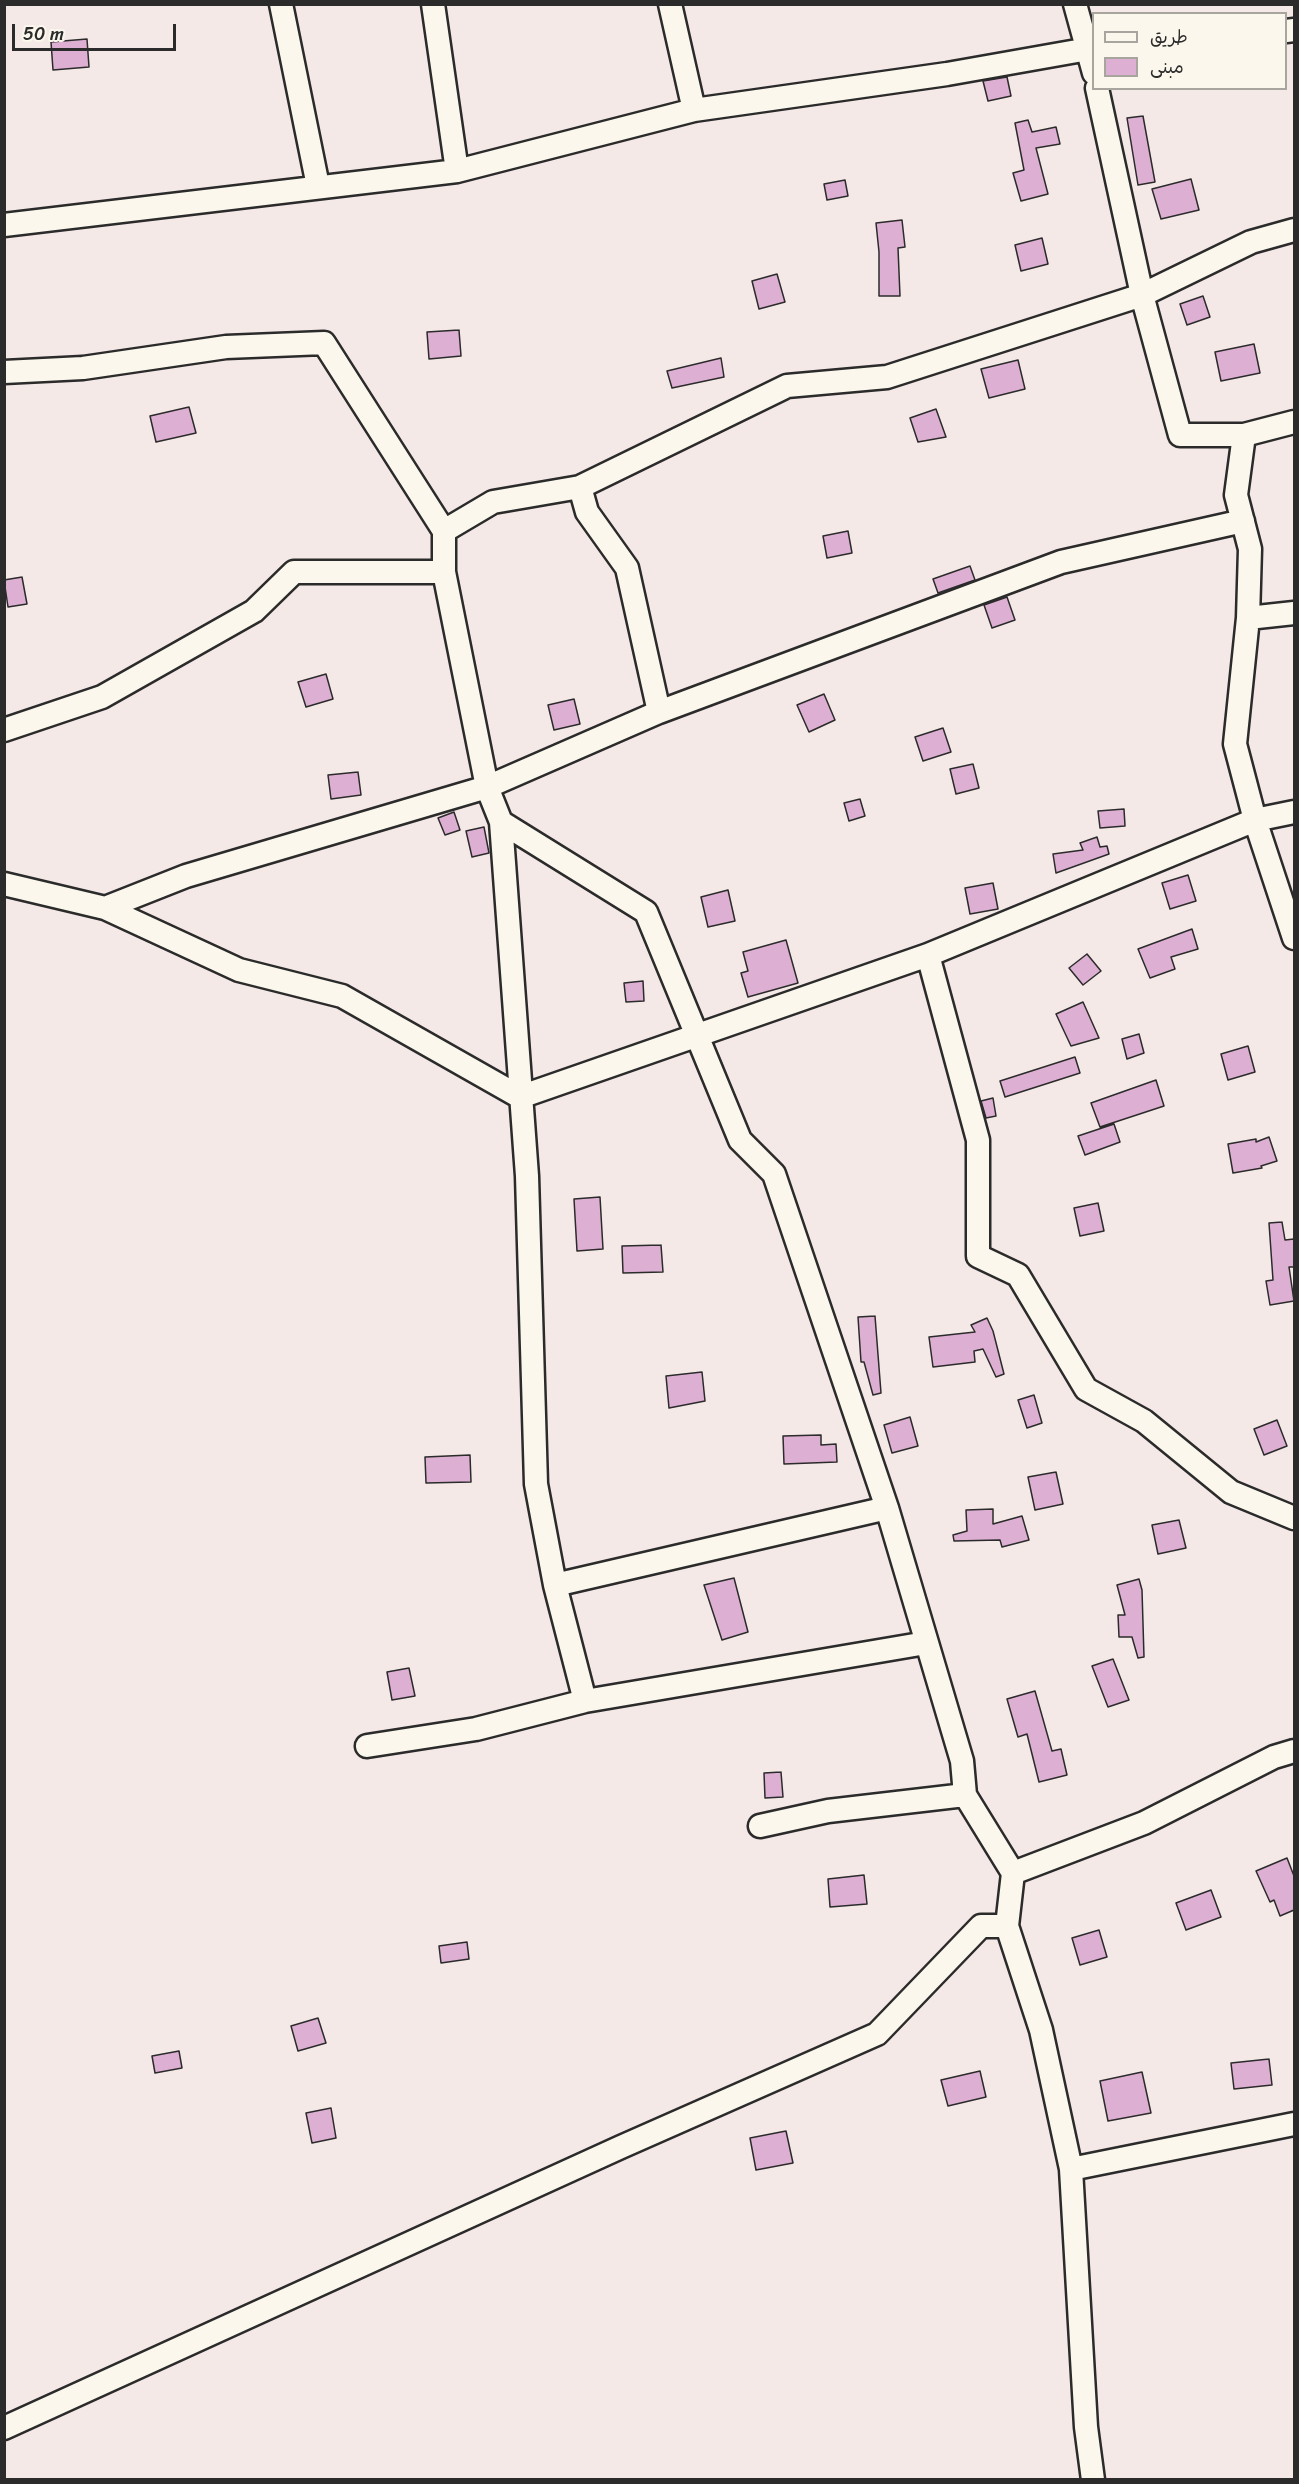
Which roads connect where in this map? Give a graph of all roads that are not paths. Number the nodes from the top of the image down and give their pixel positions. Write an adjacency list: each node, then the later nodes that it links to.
1 (281, 4): 9 (street)
2 (433, 4): 8 (street)
3 (670, 4): 7 (street)
4 (1075, 4): 5 (street)
5 (1091, 48): 7 (street)
6 (1097, 90): 12 (street)
7 (694, 110): 8 (street)
8 (457, 171): 9 (street)
9 (318, 186): 10 (street)
10 (4, 225)
11 (1294, 230): 12 (street)
12 (1142, 295): 15 (street); 16 (street)
13 (4, 372): 18 (street)
14 (1294, 422): 15 (street)
15 (1244, 435): 17 (street)
16 (580, 487): 18 (street); 22 (street)
17 (1243, 521): 21 (street); 22 (street)
18 (444, 531): 19 (street)
19 (444, 572): 23 (street); 24 (street)
20 (1294, 613): 21 (street)
21 (1248, 618): 26 (street)
22 (658, 712): 24 (street)
23 (4, 730)
24 (487, 787): 27 (street); 29 (street)
25 (1294, 812): 26 (street)
26 (1255, 820): 30 (street); 31 (street)
27 (501, 822): 32 (street); 33 (street)
28 (4, 884): 29 (street)
29 (105, 908): 33 (street)
30 (1294, 938)
31 (928, 955): 32 (street); 35 (street)
32 (696, 1035): 33 (street); 34 (street)
33 (520, 1097): 36 (street)
34 (886, 1508): 36 (street); 37 (street)
35 (1294, 1518)
36 (555, 1585): 38 (street)
37 (926, 1643): 38 (street); 41 (street)
38 (585, 1701): 39 (street)
39 (367, 1746)
40 (1294, 1751): 43 (street)
41 (966, 1795): 42 (street); 43 (street)
42 (760, 1826)
43 (1012, 1873): 44 (street)
44 (1007, 1926): 46 (street); 47 (street)
45 (1294, 2124): 46 (street)
46 (1071, 2169): 48 (street)
47 (4, 2427)
48 (1093, 2480)

